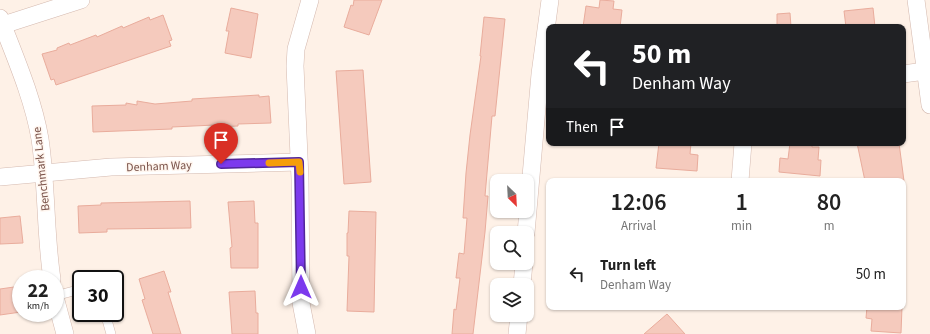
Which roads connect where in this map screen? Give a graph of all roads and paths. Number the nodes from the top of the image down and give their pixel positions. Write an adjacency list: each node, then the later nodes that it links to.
1 (81, 0): 5 (street)
2 (310, 0): 14 (street)
3 (550, 0): 7 (street)
4 (916, 0): 9 (street)
5 (56, 4): 6 (street)
6 (2, 22): 15 (street, Benchmark Lane)
7 (548, 24)
8 (546, 59): 10 (street)
9 (925, 71): 11 (street); 12 (street)
10 (545, 74): 18 (street)
11 (906, 74)
12 (930, 105)
13 (743, 146): 17 (street)
14 (299, 162): 15 (street, Denham Way); 25 (street)
15 (43, 173): 16 (street, Denham Way); 19 (street, Benchmark Lane)
16 (0, 178)
17 (740, 178)
18 (527, 226)
19 (51, 270)
20 (62, 322): 23 (street)
21 (108, 322): 24 (lane)
22 (518, 322): 26 (street)
23 (65, 334)
24 (112, 334)
25 (307, 334)
26 (517, 334)

